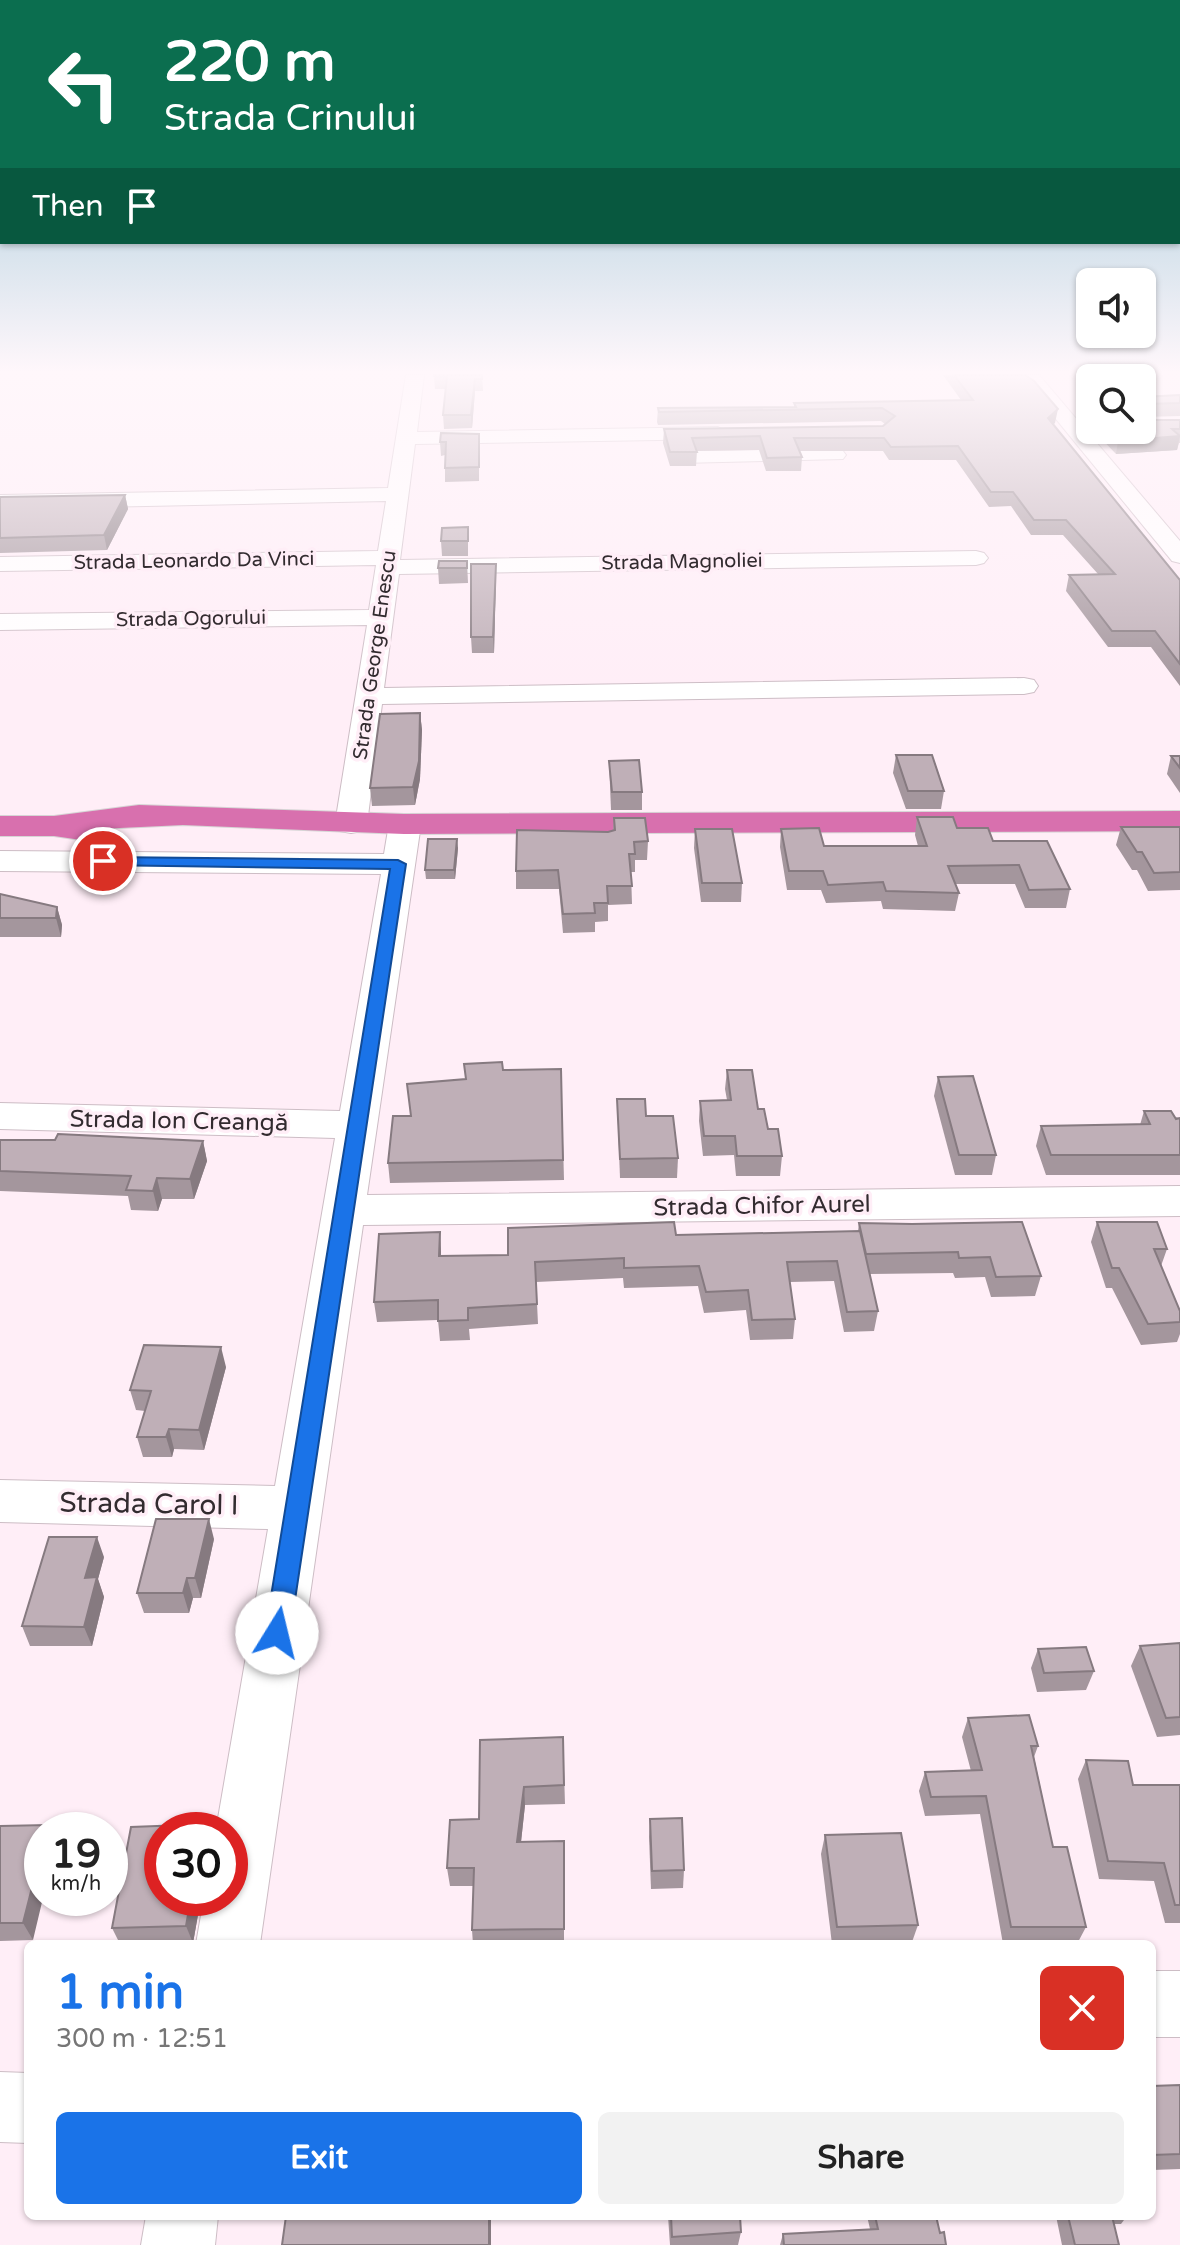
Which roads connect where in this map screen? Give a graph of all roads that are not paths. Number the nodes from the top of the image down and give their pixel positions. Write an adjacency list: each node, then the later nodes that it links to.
1 (401, 480): 3 (street, Strada George Enescu)
2 (1123, 480): 5 (street)
3 (398, 494): 4 (street); 7 (street, Strada George Enescu)
4 (0, 502)
5 (1177, 548)
6 (976, 558): 7 (street, Strada Magnoliei)
7 (388, 562): 8 (street, Strada Leonardo Da Vinci); 9 (street, Strada George Enescu)
8 (0, 564)
9 (381, 617): 10 (street, Strada Ogorului); 12 (street, Strada George Enescu)
10 (0, 622)
11 (1024, 686): 12 (street)
12 (370, 696): 14 (street, Strada George Enescu)
13 (1180, 821): 17 (highway)
14 (351, 824): 16 (highway); 17 (highway)
15 (0, 826): 16 (highway)
16 (54, 826): 19 (street)
17 (402, 844): 19 (street); 21 (street)
18 (0, 861): 19 (street)
19 (44, 861)
20 (0, 1116): 21 (street, Strada Ion Creangă)
21 (358, 1125): 23 (street)
22 (1180, 1201): 23 (street, Strada Chifor Aurel)
23 (345, 1210): 25 (street)
24 (0, 1501): 25 (street, Strada Carol I)
25 (297, 1508): 26 (street)
26 (229, 1940)
27 (1156, 2004): 28 (street)
28 (1180, 2004)
29 (0, 2107): 30 (street)
30 (24, 2108)
31 (181, 2220): 32 (street)
32 (178, 2245)

